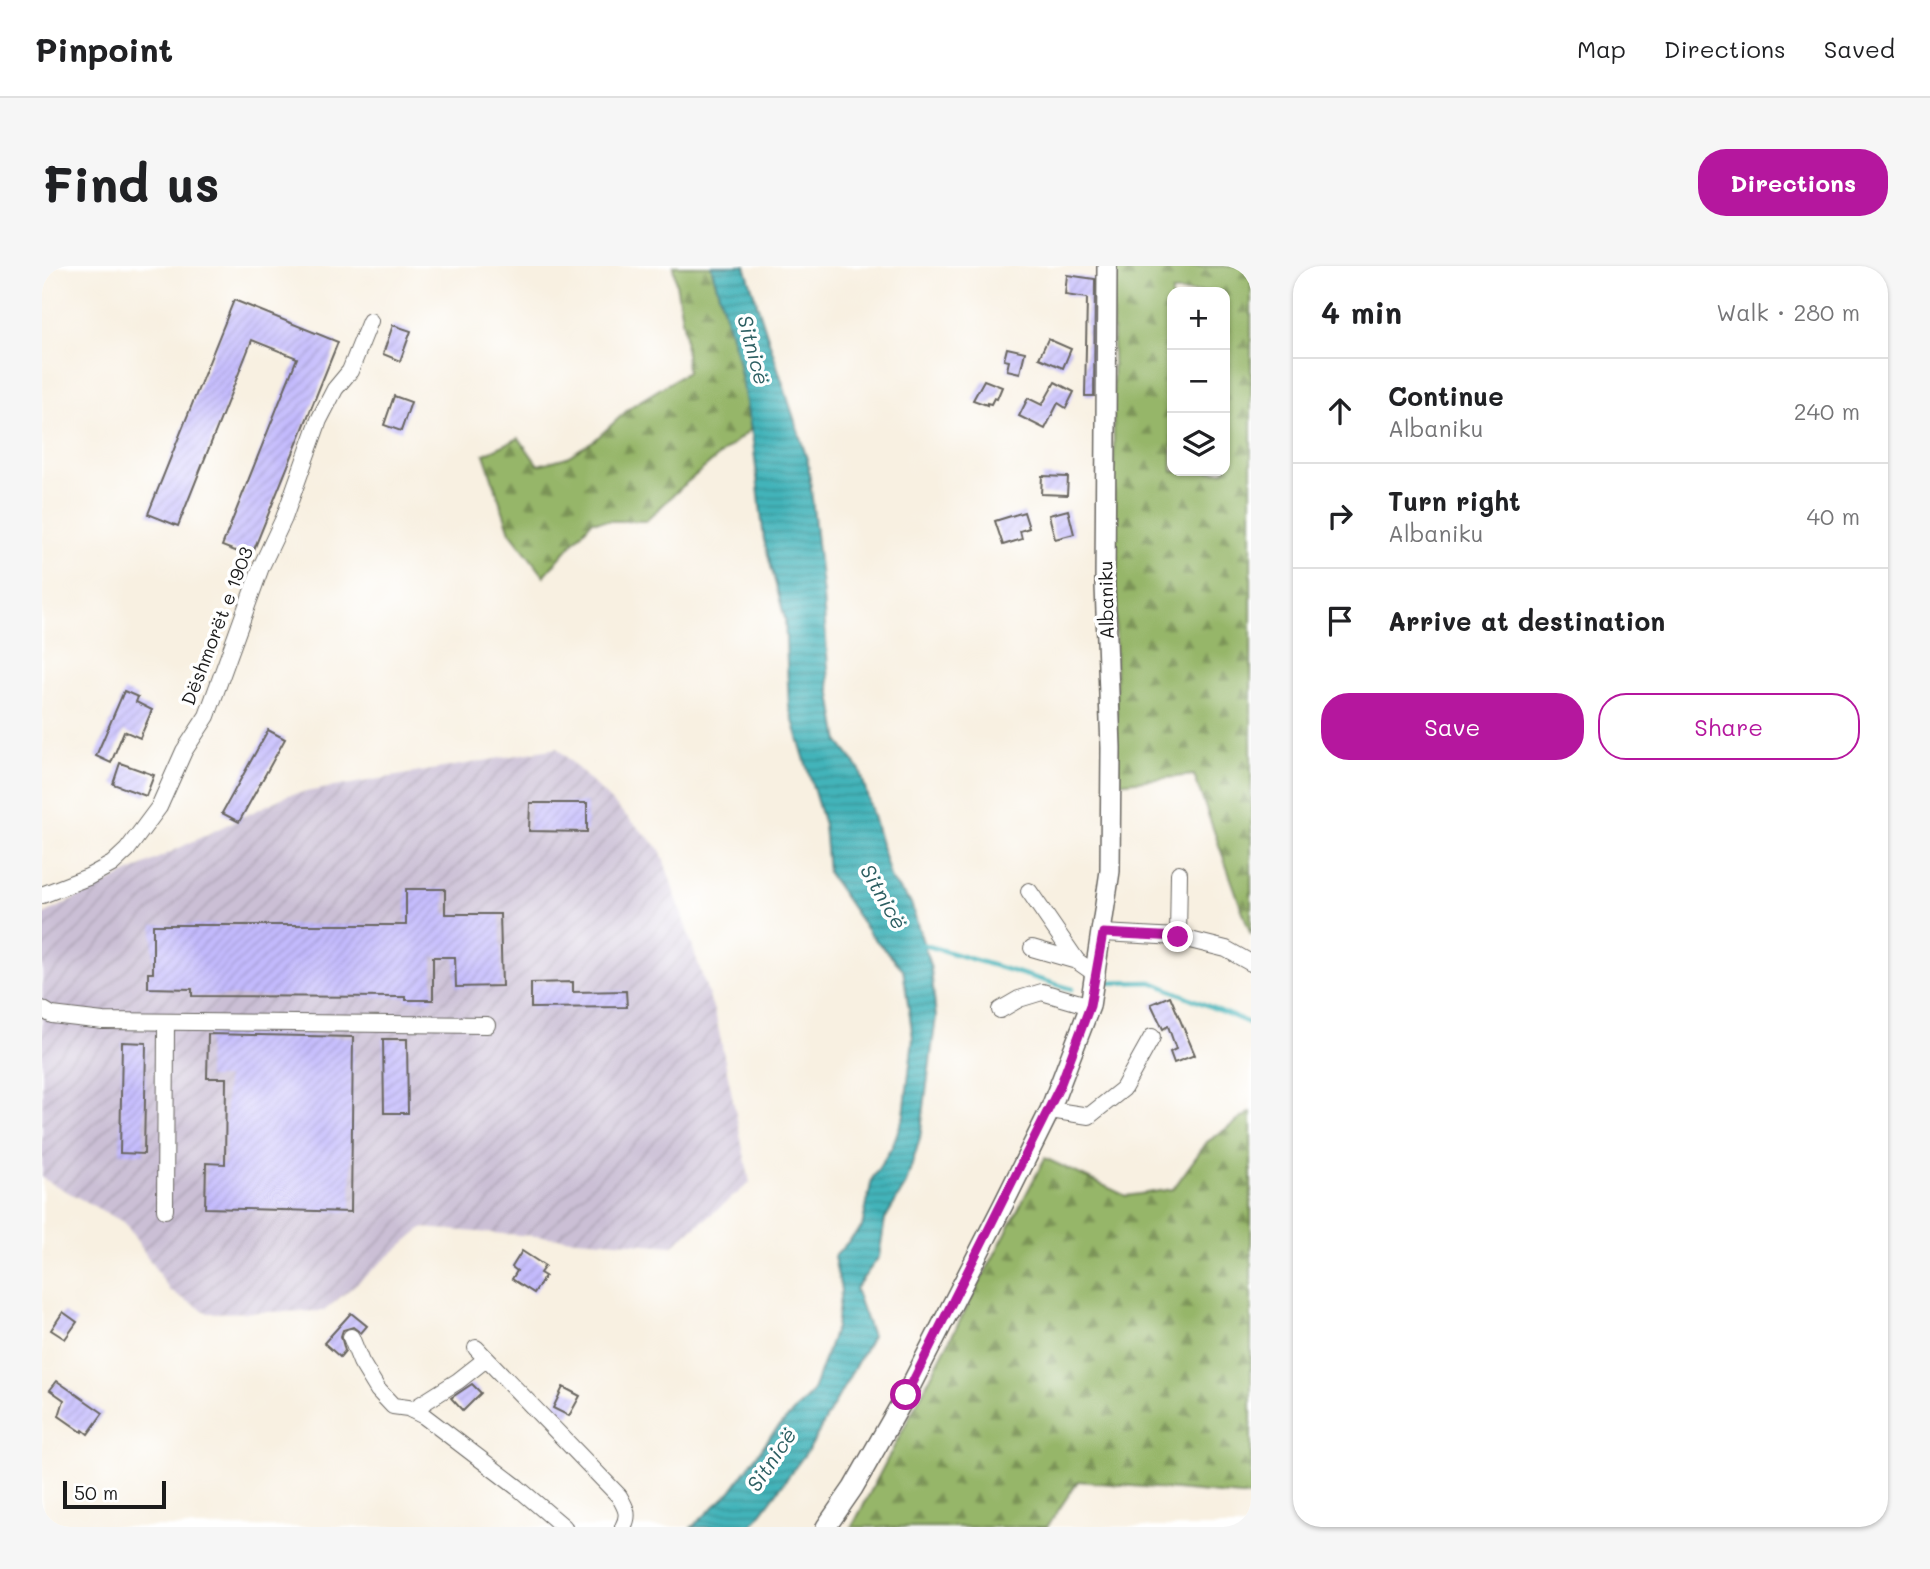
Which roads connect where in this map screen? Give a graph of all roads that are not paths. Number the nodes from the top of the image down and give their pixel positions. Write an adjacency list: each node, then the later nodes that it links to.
1 (1107, 266): 6 (main road, Albaniku)
2 (370, 321): 5 (street, Dëshmorët e 1903)
3 (1180, 873): 7 (street)
4 (1029, 891): 9 (street)
5 (42, 895)
6 (1103, 933): 7 (street); 11 (main road, Albaniku)
7 (1178, 937): 10 (street)
8 (1032, 948): 9 (street)
9 (1077, 961): 11 (street)
10 (1251, 962)
11 (1097, 975): 12 (main road, Albaniku)
12 (1090, 1006): 14 (street); 18 (main road, Albaniku)
13 (42, 1009): 15 (street)
14 (1000, 1010)
15 (166, 1023): 16 (street); 19 (street)
16 (487, 1025)
17 (1152, 1037): 18 (street)
18 (1050, 1110): 24 (main road, Albaniku)
19 (165, 1210)
20 (351, 1337): 21 (street)
21 (412, 1410): 22 (street); 23 (street)
22 (564, 1527)
23 (623, 1527)
24 (826, 1527)

